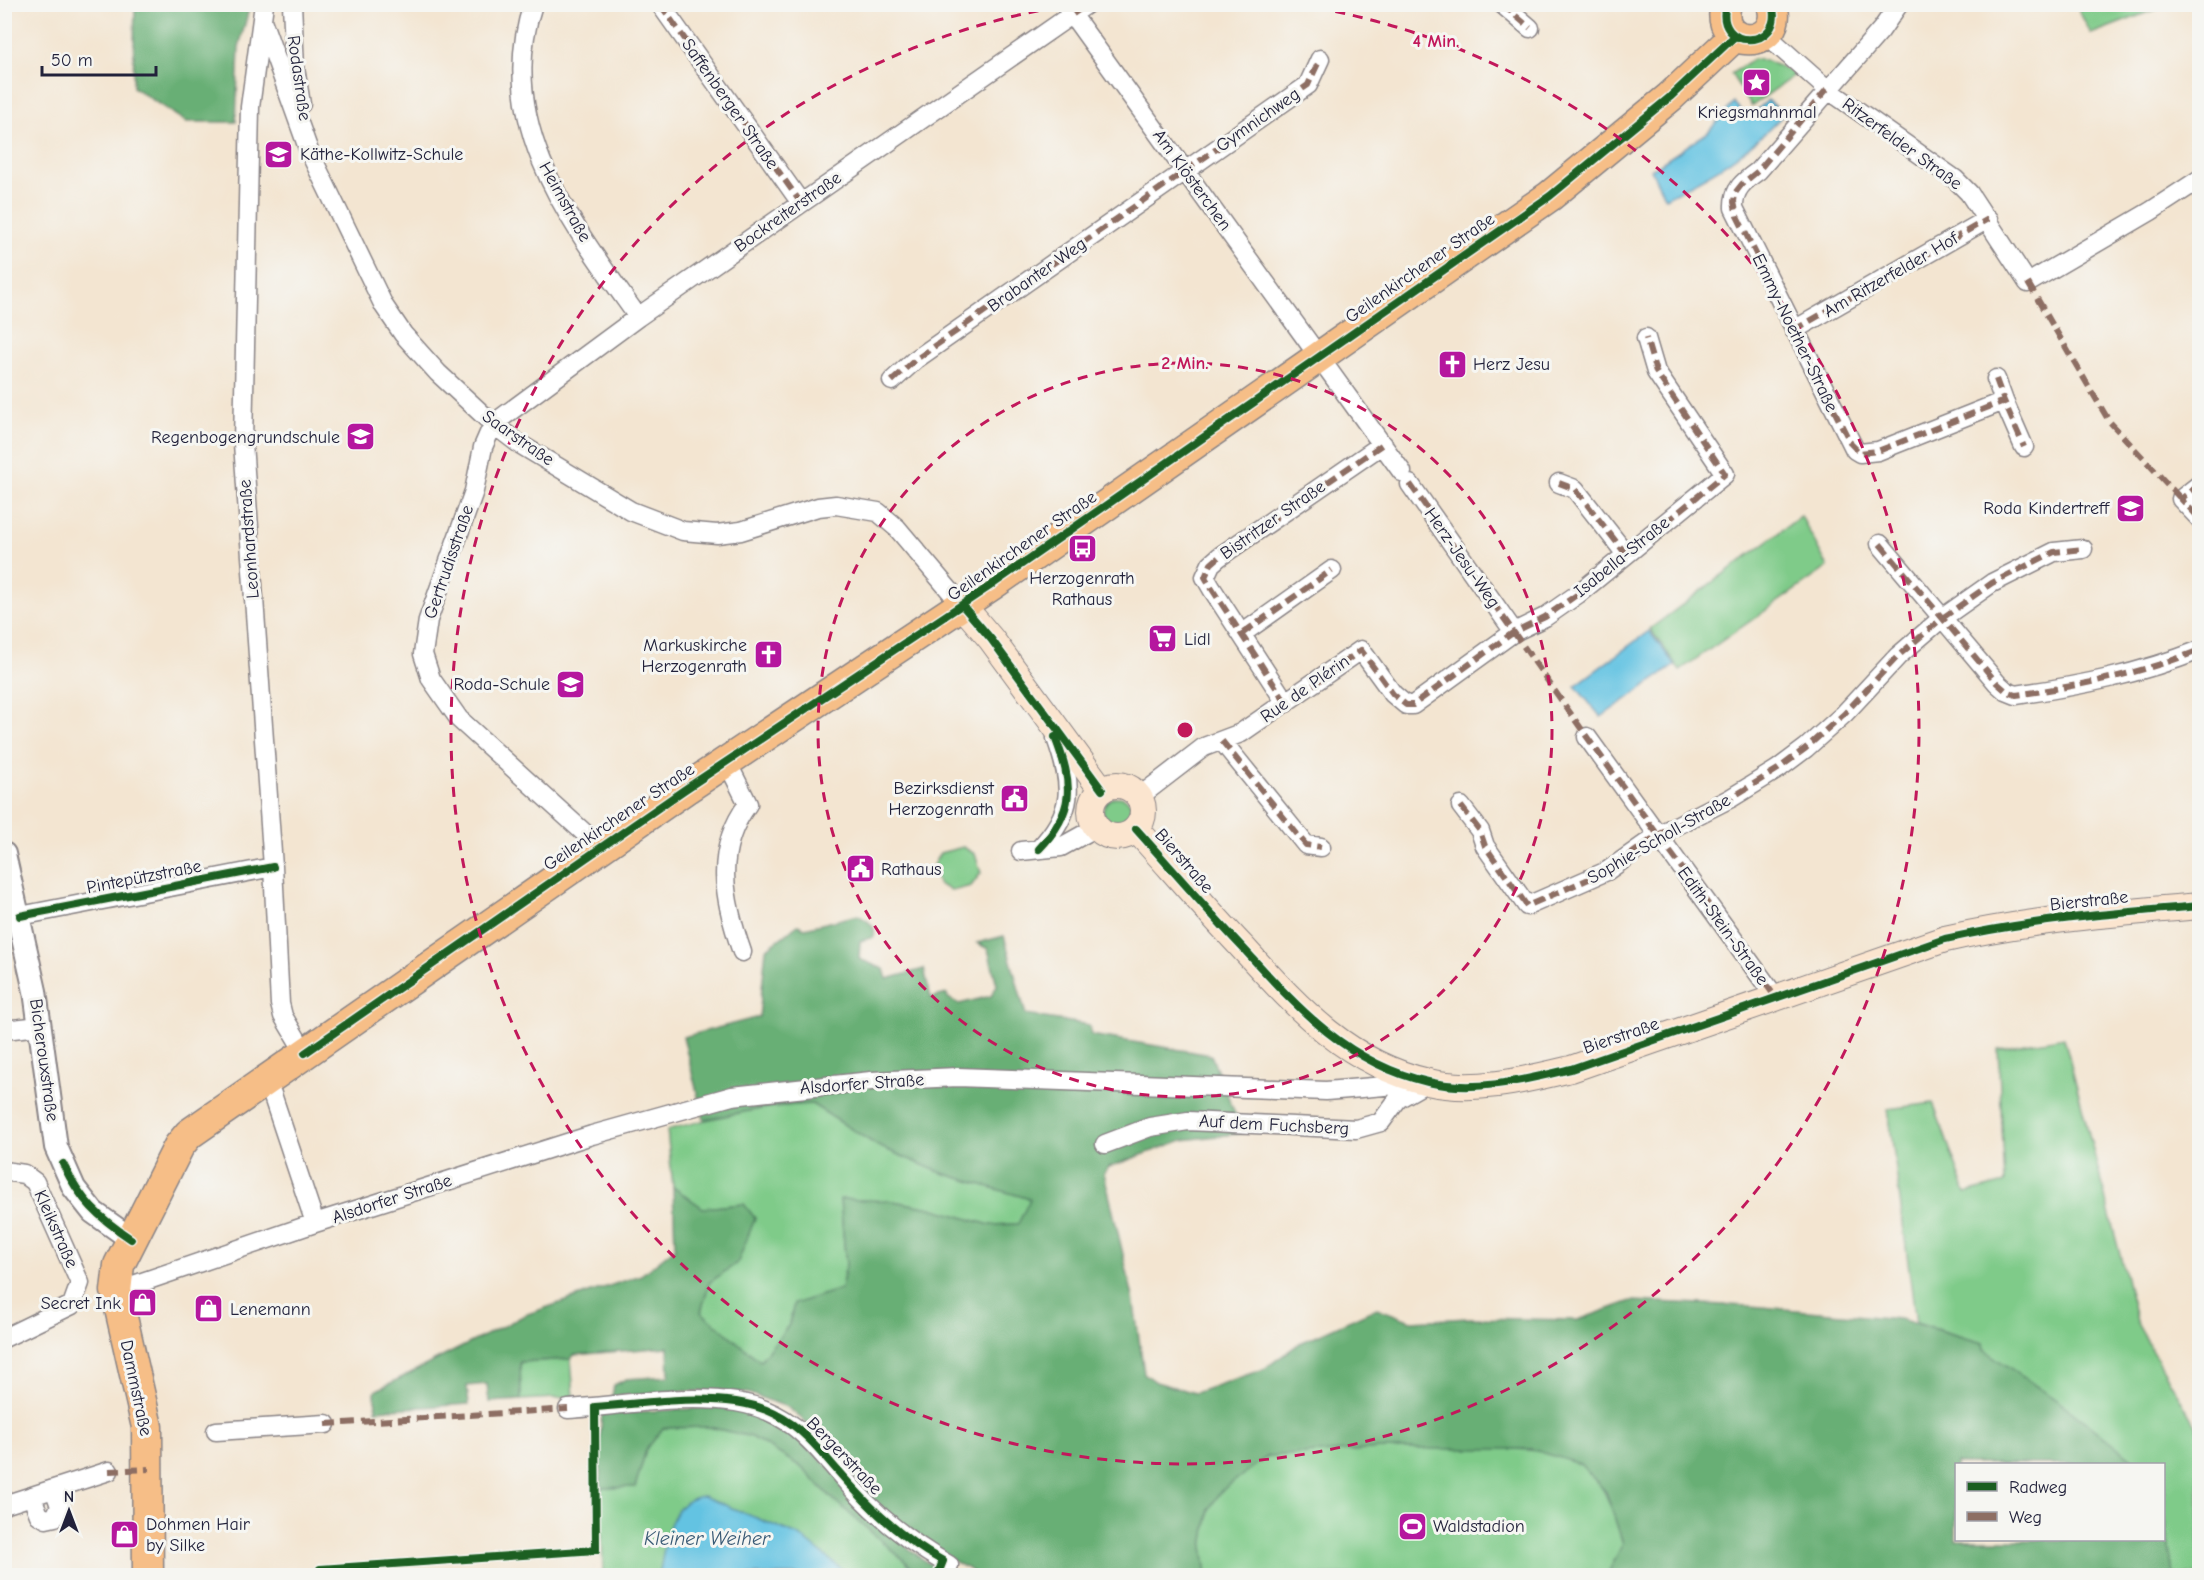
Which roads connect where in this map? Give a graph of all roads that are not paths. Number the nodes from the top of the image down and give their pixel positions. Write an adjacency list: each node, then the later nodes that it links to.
1 (292, 4): 15 (street, Rodastraße)
2 (533, 4): 20 (street, Heimstraße)
3 (660, 4): 18 (street, Saffenberger Straße)
4 (1502, 4): 10 (street)
5 (1726, 4): 12 (main road)
6 (1773, 4): 11 (main road)
7 (1899, 4): 14 (street, Emmy-Noether-Straße)
8 (1075, 8): 16 (street, Am Klösterchen); 18 (street, Bockreiterstraße)
9 (263, 11): 15 (street, Saarstraße); 56 (street, Leonhardstraße)
10 (1530, 28)
11 (1765, 34): 12 (main road); 14 (street, Ritzerfelder Straße)
12 (1735, 36): 23 (main road, Geilenkirchener Straße)
13 (1320, 59): 16 (street, Gymnichweg)
14 (1827, 89): 19 (street, Ritzerfelder Straße); 21 (street, Emmy-Noether-Straße)
15 (309, 151): 27 (street, Saarstraße)
16 (1185, 172): 23 (street, Am Klösterchen); 25 (street, Brabanter Weg)
17 (2199, 179): 19 (street, Ritzerfelder Straße)
18 (801, 203): 20 (street, Bockreiterstraße)
19 (1988, 219): 21 (street, Am Ritzerfelder Hof)
20 (638, 317): 27 (street, Bockreiterstraße)
21 (1794, 330): 26 (street, Emmy-Noether-Straße)
22 (1646, 338): 35 (street, Isabella-Straße)
23 (1320, 355): 28 (street, Herz-Jesu-Weg); 37 (main road, Geilenkirchener Straße)
24 (1996, 379): 26 (street)
25 (892, 381)
26 (2004, 401): 29 (street)
27 (493, 424): 37 (street, Saarstraße); 53 (street, Gertrudisstraße)
28 (1383, 444): 39 (street, Herz-Jesu-Weg); 40 (street, Bistritzer Straße)
29 (2024, 447)
30 (1559, 483): 35 (street)
31 (2199, 484): 32 (street)
32 (2199, 519)
33 (1880, 544): 38 (street)
34 (2083, 549): 38 (street, Sophie-Scholl-Straße)
35 (1625, 553): 39 (street, Isabella-Straße)
36 (1332, 570): 40 (street)
37 (962, 605): 43 (main road); 46 (main road, Geilenkirchener Straße)
38 (1941, 619): 41 (street); 52 (street, Sophie-Scholl-Straße)
39 (1514, 632): 42 (street, Rue de Plérin)
40 (1243, 633): 42 (street, Bistritzer Straße)
41 (2199, 650)
42 (1286, 703): 45 (street, Rue de Plérin)
43 (1048, 717): 47 (main road); 50 (street)
44 (1587, 737): 52 (street, Edith-Stein-Straße)
45 (1222, 741): 48 (street, Rue de Plérin); 54 (street)
46 (727, 762): 53 (main road, Geilenkirchener Straße); 59 (street)
47 (1102, 790): 48 (main road); 50 (main road)
48 (1139, 797): 51 (main road)
49 (1461, 806): 52 (street, Sophie-Scholl-Straße)
50 (1097, 827): 51 (main road)
51 (1136, 829): 65 (main road, Bierstraße)
52 (1658, 836): 60 (street, Edith-Stein-Straße)
53 (600, 847): 63 (main road, Geilenkirchener Straße)
54 (1321, 848)
55 (4, 854): 58 (street, Bicherouxstraße)
56 (273, 867): 58 (street, Pintepützstraße); 63 (street, Leonhardstraße)
57 (2199, 906): 60 (main road, Bierstraße)
58 (20, 916): 61 (street, Bicherouxstraße)
59 (742, 952)
60 (1776, 998): 65 (main road, Bierstraße)
61 (40, 1026): 62 (street); 69 (street, Bicherouxstraße)
62 (4, 1030)
63 (305, 1053): 64 (main road, Geilenkirchener Straße)
64 (267, 1079): 68 (street, Alsdorfer Straße); 69 (main road, Geilenkirchener Straße)
65 (1428, 1082): 66 (street, Auf dem Fuchsberg); 68 (street, Alsdorfer Straße)
66 (1105, 1144)
67 (4, 1172): 71 (street, Kleikstraße)
68 (315, 1223): 70 (street, Alsdorfer Straße)
69 (131, 1239): 70 (main road, Dammstraße)
70 (116, 1291): 80 (main road, Dammstraße)
71 (4, 1338)
72 (568, 1409): 79 (street, Bergerstraße)
73 (326, 1424): 74 (street)
74 (216, 1431)
75 (109, 1471): 76 (street)
76 (54, 1489): 77 (street); 77 (street)
77 (32, 1497): 78 (street)
78 (4, 1505)
79 (949, 1565)
80 (148, 1575)

